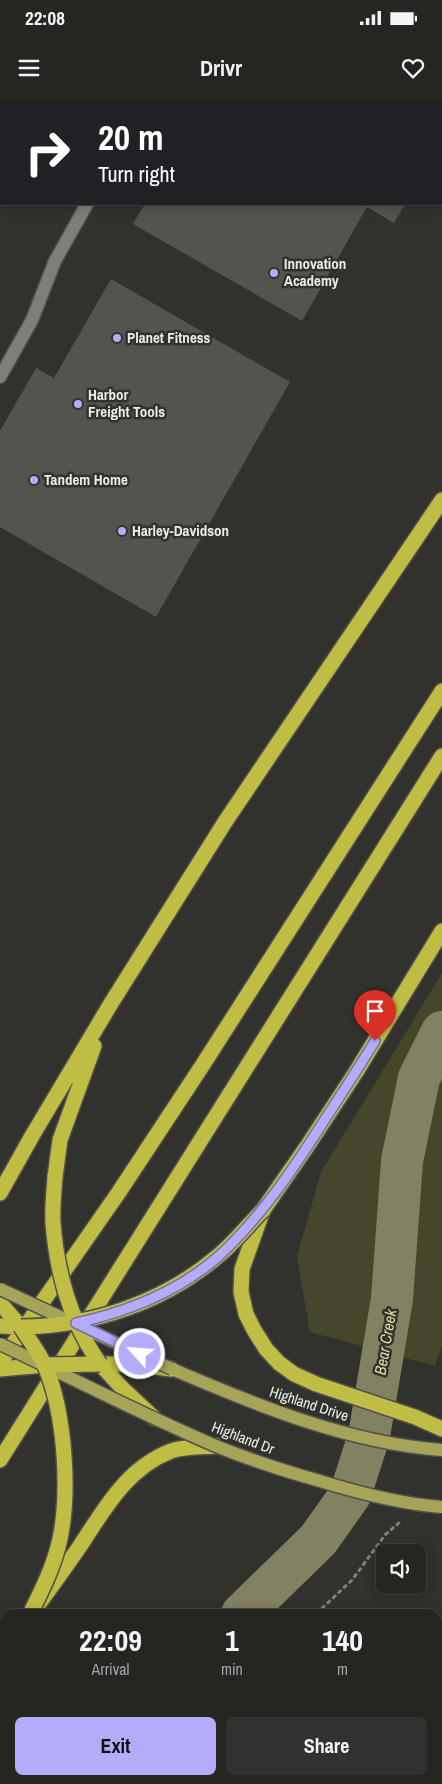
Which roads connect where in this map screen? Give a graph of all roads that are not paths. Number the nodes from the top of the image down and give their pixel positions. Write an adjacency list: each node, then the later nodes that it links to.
1 (86, 205): 2 (lane)
2 (0, 377)
3 (442, 500): 7 (highway)
4 (442, 690): 16 (highway)
5 (442, 756): 25 (highway)
6 (442, 931): 9 (highway)
7 (110, 1005): 8 (highway); 12 (highway, bridge)
8 (0, 1193)
9 (263, 1210): 12 (highway, bridge); 22 (highway)
10 (0, 1289): 12 (main road, bridge)
11 (0, 1303): 14 (highway)
12 (76, 1323): 14 (highway, bridge); 17 (highway, bridge); 20 (main road, bridge)
13 (0, 1326): 14 (highway)
14 (21, 1327): 18 (highway, bridge)
15 (0, 1344): 18 (main road, Highland Dr, bridge)
16 (0, 1363)
17 (100, 1364): 18 (highway, bridge); 20 (highway, bridge); 21 (highway, bridge)
18 (45, 1365): 19 (highway); 21 (main road, Highland Dr, bridge); 27 (highway, bridge)
19 (0, 1369)
20 (172, 1369): 24 (main road, Highland Drive)
21 (155, 1418): 23 (main road, Highland Dr, bridge)
22 (442, 1429)
23 (217, 1446): 26 (main road, Highland Dr, bridge); 28 (highway, bridge)
24 (442, 1450)
25 (0, 1460)
26 (442, 1508)
27 (33, 1609)
28 (34, 1609)

